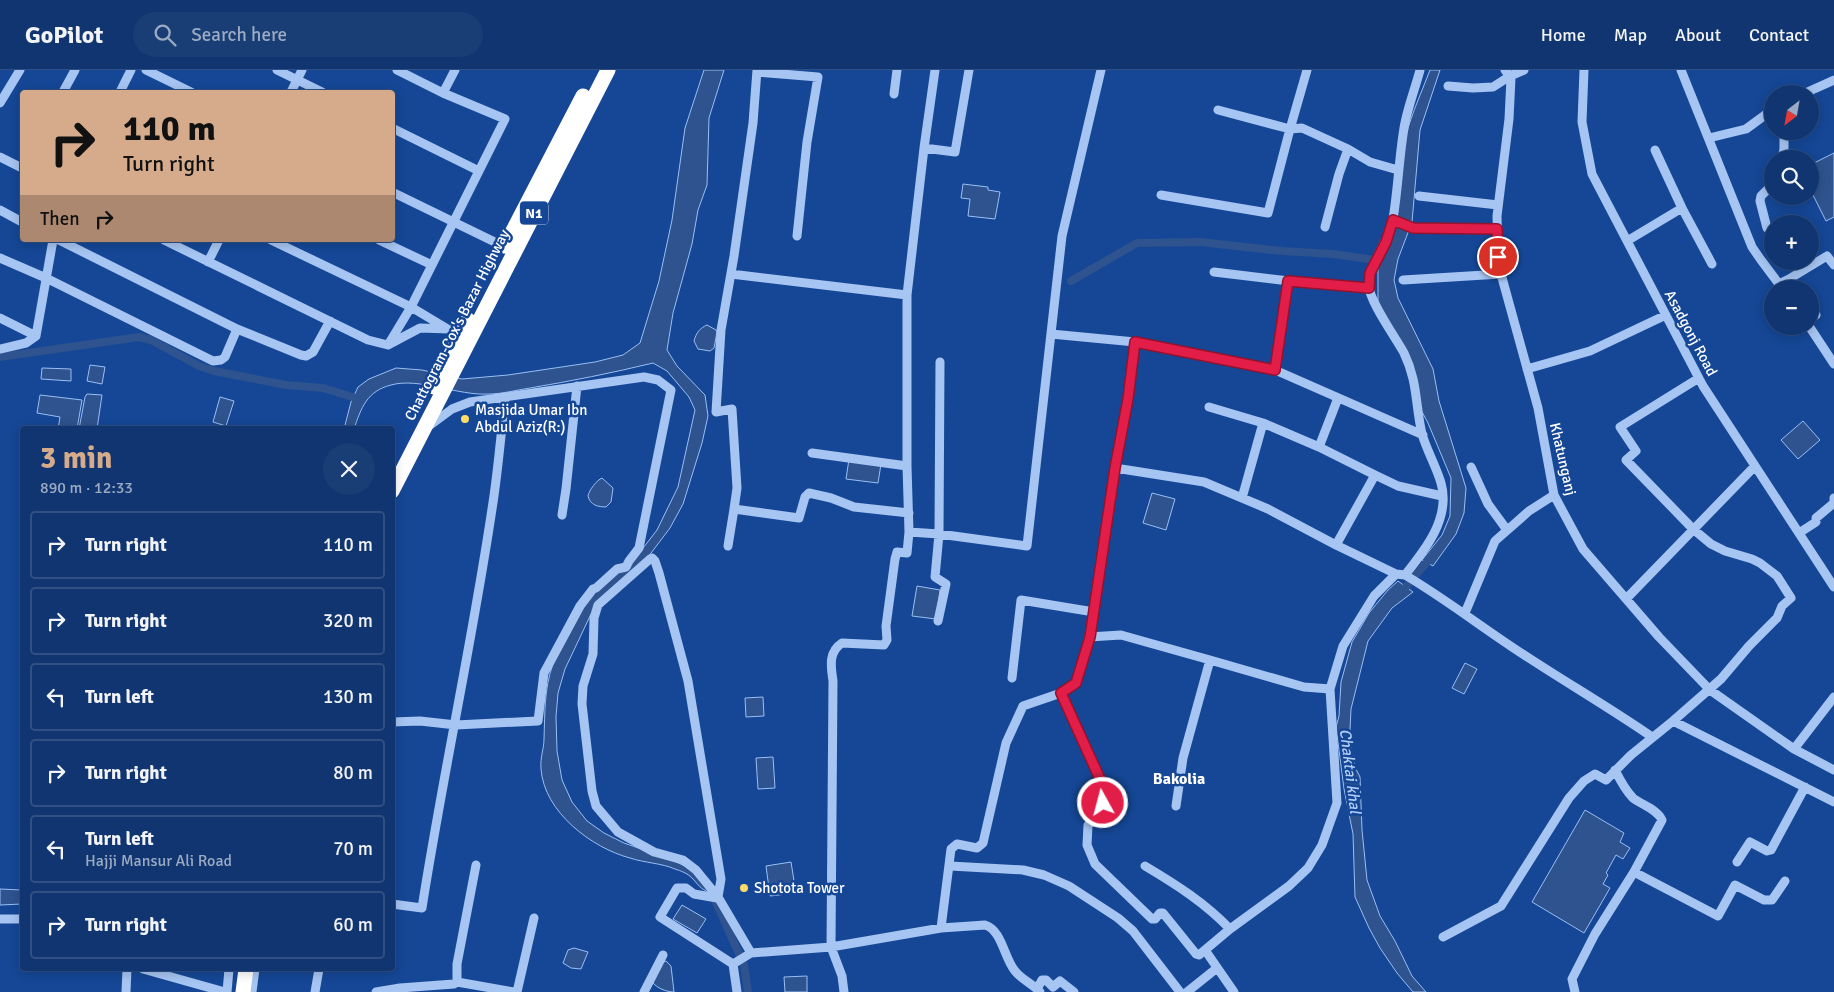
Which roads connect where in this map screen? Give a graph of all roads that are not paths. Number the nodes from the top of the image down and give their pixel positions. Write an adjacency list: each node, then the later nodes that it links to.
1 (20, 70): 33 (street)
2 (75, 70): 26 (street)
3 (131, 70): 27 (street)
4 (146, 70): 28 (street)
5 (276, 70): 22 (street)
6 (302, 70): 22 (street)
7 (397, 70): 31 (street)
8 (454, 70): 31 (street)
9 (597, 70): 38 (highway, Chattogram-Cox's Bazar Highway / N1)
10 (608, 70): 38 (highway, Chattogram-Cox's Bazar Highway / N1)
11 (897, 70): 32 (street)
12 (935, 70): 40 (street)
13 (969, 70): 40 (street)
14 (1100, 70): 89 (street)
15 (1308, 70): 37 (street)
16 (1420, 70): 45 (street)
17 (1524, 70): 21 (street)
18 (1584, 70): 61 (street, Asadgonj Road)
19 (1682, 70): 39 (street)
20 (757, 71): 60 (street); 75 (street)
21 (1508, 73): 24 (street); 51 (street, Khatunganj)
22 (297, 80): 29 (street); 30 (street)
23 (1834, 80): 25 (street)
24 (1448, 86)
25 (1819, 87)
26 (64, 90)
27 (121, 90)
28 (187, 90)
29 (292, 90)
30 (318, 90)
31 (443, 93): 46 (street)
32 (894, 94)
33 (0, 103)
34 (1218, 110): 37 (street)
35 (1764, 116): 39 (street)
36 (395, 129): 46 (street)
37 (1290, 129): 41 (street); 49 (street)
38 (570, 132): 68 (highway, Chattogram-Cox's Bazar Highway / N1); 95 (highway, Chattogram-Cox's Bazar Highway / N1)
39 (1709, 138): 78 (street)
40 (924, 148): 82 (street)
41 (1348, 149): 45 (street); 58 (street)
42 (1655, 150): 52 (street)
43 (0, 157): 44 (street)
44 (20, 167)
45 (1398, 170): 55 (street)
46 (479, 171): 57 (street)
47 (1764, 192): 54 (street)
48 (395, 193): 57 (street)
49 (1161, 195)
50 (1419, 196): 51 (street)
51 (1498, 205): 59 (street, Khatunganj)
52 (1682, 208): 61 (street); 71 (street)
53 (0, 210): 56 (street)
54 (1764, 216)
55 (1393, 220): 59 (street); 81 (street)
56 (20, 221)
57 (454, 221): 68 (street); 72 (street)
58 (1325, 227)
59 (1497, 229): 76 (street, Khatunganj)
60 (797, 236)
61 (1627, 241): 84 (street, Asadgonj Road)
62 (53, 242): 77 (street)
63 (63, 242): 87 (street)
64 (168, 242): 70 (street)
65 (218, 242): 70 (street)
66 (275, 242): 83 (street)
67 (384, 242): 72 (street)
68 (505, 247): 88 (highway, Chattogram-Cox's Bazar Highway / N1)
69 (0, 258): 77 (street)
70 (208, 262): 86 (street)
71 (1712, 264)
72 (432, 265): 83 (street)
73 (1834, 265): 78 (street)
74 (1214, 272): 80 (street)
75 (731, 274): 82 (street); 122 (street)
76 (1501, 274): 79 (street); 98 (street, Khatunganj)
77 (46, 278): 87 (street); 91 (street)
78 (1789, 279)
79 (1403, 280)
80 (1288, 281): 81 (street); 99 (street)
81 (1369, 288): 108 (street)
82 (907, 295): 112 (street)
83 (411, 307): 88 (street); 93 (street)
84 (1666, 315): 98 (street); 100 (street, Asadgonj Road)
85 (0, 318): 91 (street)
86 (330, 321): 87 (street); 93 (street)
87 (237, 329)
88 (455, 331): 93 (street); 95 (highway, Chattogram-Cox's Bazar Highway / N1)
89 (1051, 334): 92 (street); 128 (street)
90 (1815, 335): 97 (street)
91 (36, 336): 94 (street)
92 (1135, 342): 99 (street); 115 (street)
93 (388, 345)
94 (0, 349)
95 (457, 354): 105 (highway, Chattogram-Cox's Bazar Highway / N1)
96 (940, 362): 128 (street)
97 (1834, 364)
98 (1527, 369): 118 (street, Khatunganj)
99 (1275, 370): 103 (street)
100 (1699, 378): 113 (street, Asadgonj Road); 125 (street)
101 (577, 386): 102 (street); 124 (street); 147 (street)
102 (505, 397): 107 (street); 147 (street)
103 (1338, 398): 108 (street); 109 (street)
104 (1209, 407): 106 (street)
105 (426, 413): 107 (highway, Chattogram-Cox's Bazar Highway / N1); 111 (highway, Chattogram-Cox's Bazar Highway / N1)
106 (1263, 423): 109 (street); 120 (street)
107 (421, 434): 117 (highway, Chattogram-Cox's Bazar Highway / N1)
108 (1423, 435): 119 (street)
109 (1319, 447): 116 (street)
110 (812, 453): 112 (street)
111 (395, 466)
112 (907, 466): 123 (street)
113 (1755, 466): 125 (street); 129 (street, Asadgonj Road)
114 (1471, 467): 126 (street)
115 (1115, 468): 120 (street); 135 (street)
116 (1375, 475): 119 (street); 130 (street)
117 (395, 484)
118 (1554, 494): 126 (street); 134 (street, Khatunganj)
119 (1442, 496): 132 (street)
120 (1242, 498): 130 (street)
121 (1834, 498): 129 (street)
122 (734, 509): 123 (street); 131 (street)
123 (909, 513): 127 (street)
124 (562, 515)
125 (1693, 529): 134 (street); 142 (street)
126 (1507, 530): 136 (street)
127 (909, 532): 128 (street); 169 (street)
128 (938, 534): 137 (street)
129 (1799, 534): 133 (street, Asadgonj Road)
130 (1336, 545): 132 (street)
131 (728, 546)
132 (1403, 575): 136 (street); 141 (street)
133 (1834, 587)
134 (1626, 599): 142 (street, Khatunganj)
135 (1094, 612): 138 (street); 140 (street)
136 (1465, 614): 148 (street)
137 (938, 621)
138 (1090, 637): 139 (street); 143 (street)
139 (1210, 660): 141 (street); 154 (street)
140 (1012, 678)
141 (1330, 689): 167 (street)
142 (1710, 690): 145 (street); 149 (street, Khatunganj)
143 (1061, 693): 157 (street); 170 (street)
144 (1834, 697): 149 (street)
145 (1673, 721): 148 (street); 152 (street)
146 (395, 722): 147 (street)
147 (456, 725): 162 (street)
148 (1652, 737): 150 (street)
149 (1794, 749): 151 (street, Khatunganj)
150 (1615, 770): 159 (street); 168 (street)
151 (1834, 770)
152 (1805, 787): 153 (street); 155 (street)
153 (1834, 802)
154 (1176, 806)
155 (1737, 862)
156 (476, 865): 182 (street)
157 (950, 866): 166 (street); 198 (street)
158 (1145, 866): 167 (street)
159 (1634, 872): 160 (street); 201 (street)
160 (1785, 881)
161 (718, 897): 161 (street); 171 (street); 173 (street)
162 (395, 904)
163 (534, 918): 193 (street)
164 (0, 919): 165 (street)
165 (20, 919)
166 (941, 928): 169 (street); 185 (street)
167 (1230, 929): 170 (street)
168 (1443, 937)
169 (831, 947): 171 (street); 196 (street)
170 (1205, 950): 174 (street)
171 (751, 953): 173 (street)
172 (663, 955): 194 (street)
173 (733, 964): 195 (street)
174 (1217, 968): 199 (street); 200 (street)
175 (127, 971): 186 (street)
176 (229, 971): 187 (street)
177 (236, 971): 188 (highway)
178 (246, 971): 189 (highway)
179 (255, 971): 190 (street)
180 (319, 971): 191 (street)
181 (165, 972): 187 (street)
182 (457, 982): 183 (street); 193 (street)
183 (423, 989): 184 (street)
184 (400, 990): 192 (street)
185 (1039, 990): 197 (street)
186 (126, 992)
187 (226, 992)
188 (233, 992)
189 (243, 992)
190 (252, 992)
191 (315, 992)
192 (376, 992)
193 (516, 992)
194 (644, 992)
195 (736, 992)
196 (844, 992)
197 (1074, 992)
198 (1180, 992)
199 (1187, 992)
200 (1234, 992)
201 (1575, 992)

